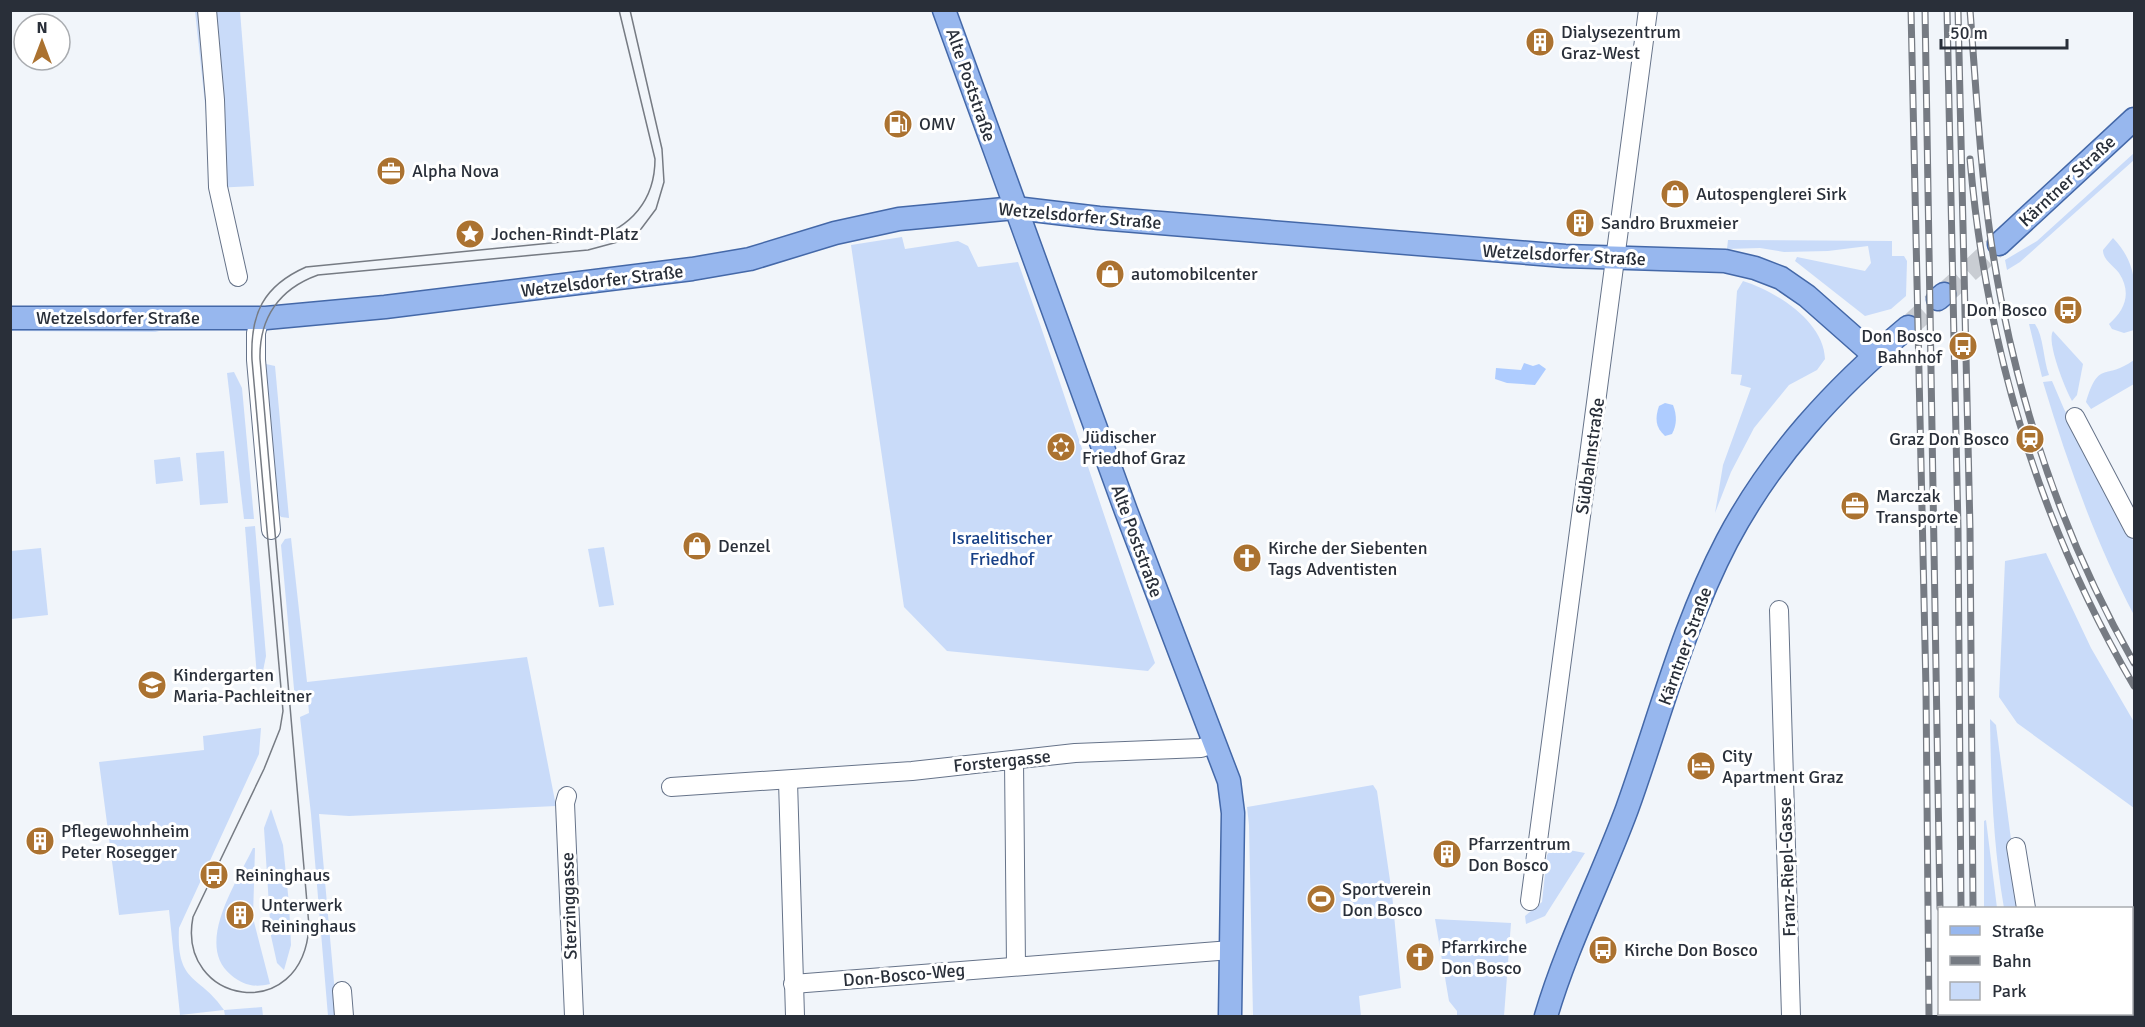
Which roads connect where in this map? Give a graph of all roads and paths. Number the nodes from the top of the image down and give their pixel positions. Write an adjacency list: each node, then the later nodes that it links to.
1 (207, 10): 8 (street)
2 (944, 10): 5 (main road, Alte Poststraße)
3 (1648, 10): 7 (street, Südbahnstraße)
4 (2134, 119): 6 (main road, Kärntner Straße)
5 (1015, 208): 7 (main road, Wetzelsdorfer Straße); 10 (main road, Wetzelsdorfer Straße); 17 (main road, Alte Poststraße)
6 (1999, 244)
7 (1616, 259): 12 (main road, Wetzelsdorfer Straße); 23 (street, Südbahnstraße)
8 (238, 277)
9 (10, 318): 10 (main road, Wetzelsdorfer Straße)
10 (260, 318): 15 (street)
11 (1908, 327): 12 (main road, Kärntner Straße)
12 (1875, 356): 27 (main road, Kärntner Straße)
13 (2074, 417): 14 (street)
14 (2134, 529)
15 (271, 530)
16 (1779, 610): 36 (street, Franz-Riepl-Gasse)
17 (1216, 743): 18 (street, Forstergasse); 25 (main road, Alte Poststraße)
18 (1014, 760): 19 (street, Forstergasse); 26 (street)
19 (788, 781): 20 (street, Forstergasse); 28 (street)
20 (671, 787)
21 (567, 796): 31 (street, Sterzinggasse)
22 (2016, 847): 24 (street)
23 (1530, 901)
24 (2026, 907)
25 (1231, 950): 26 (street, Don-Bosco-Weg); 33 (main road, Alte Poststraße)
26 (1016, 966): 28 (street, Don-Bosco-Weg)
27 (1556, 982): 34 (main road); 35 (main road, Kärntner Straße)
28 (793, 984): 32 (street)
29 (342, 991): 30 (street)
30 (344, 1017)
31 (574, 1017)
32 (795, 1017)
33 (1230, 1017)
34 (1540, 1017)
35 (1546, 1017)
36 (1791, 1017)

